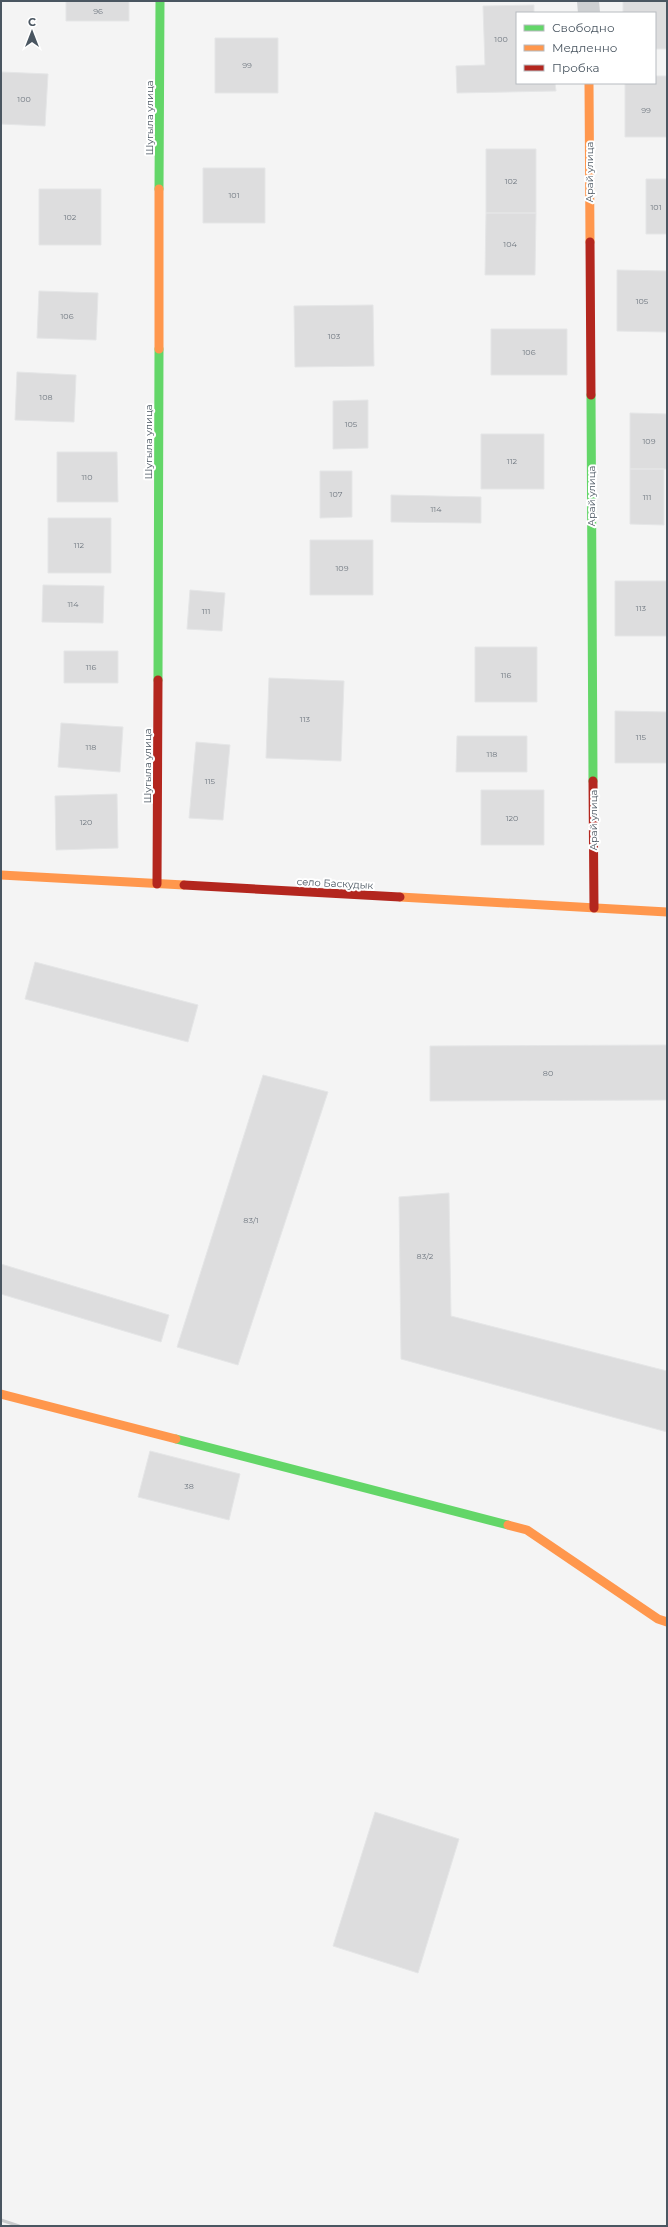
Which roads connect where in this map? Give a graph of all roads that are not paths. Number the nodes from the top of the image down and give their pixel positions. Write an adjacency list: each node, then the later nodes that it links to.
1 (160, 1): 6 (street, Шугыла улица)
2 (588, 1): 3 (street)
3 (588, 12)
4 (589, 84): 7 (street, Арай улица)
5 (1, 875): 6 (street, село Баскудык)
6 (158, 884): 7 (street, село Баскудык)
7 (594, 908): 8 (street, село Баскудык)
8 (667, 912)
9 (1, 1394): 10 (street)
10 (667, 1622)

